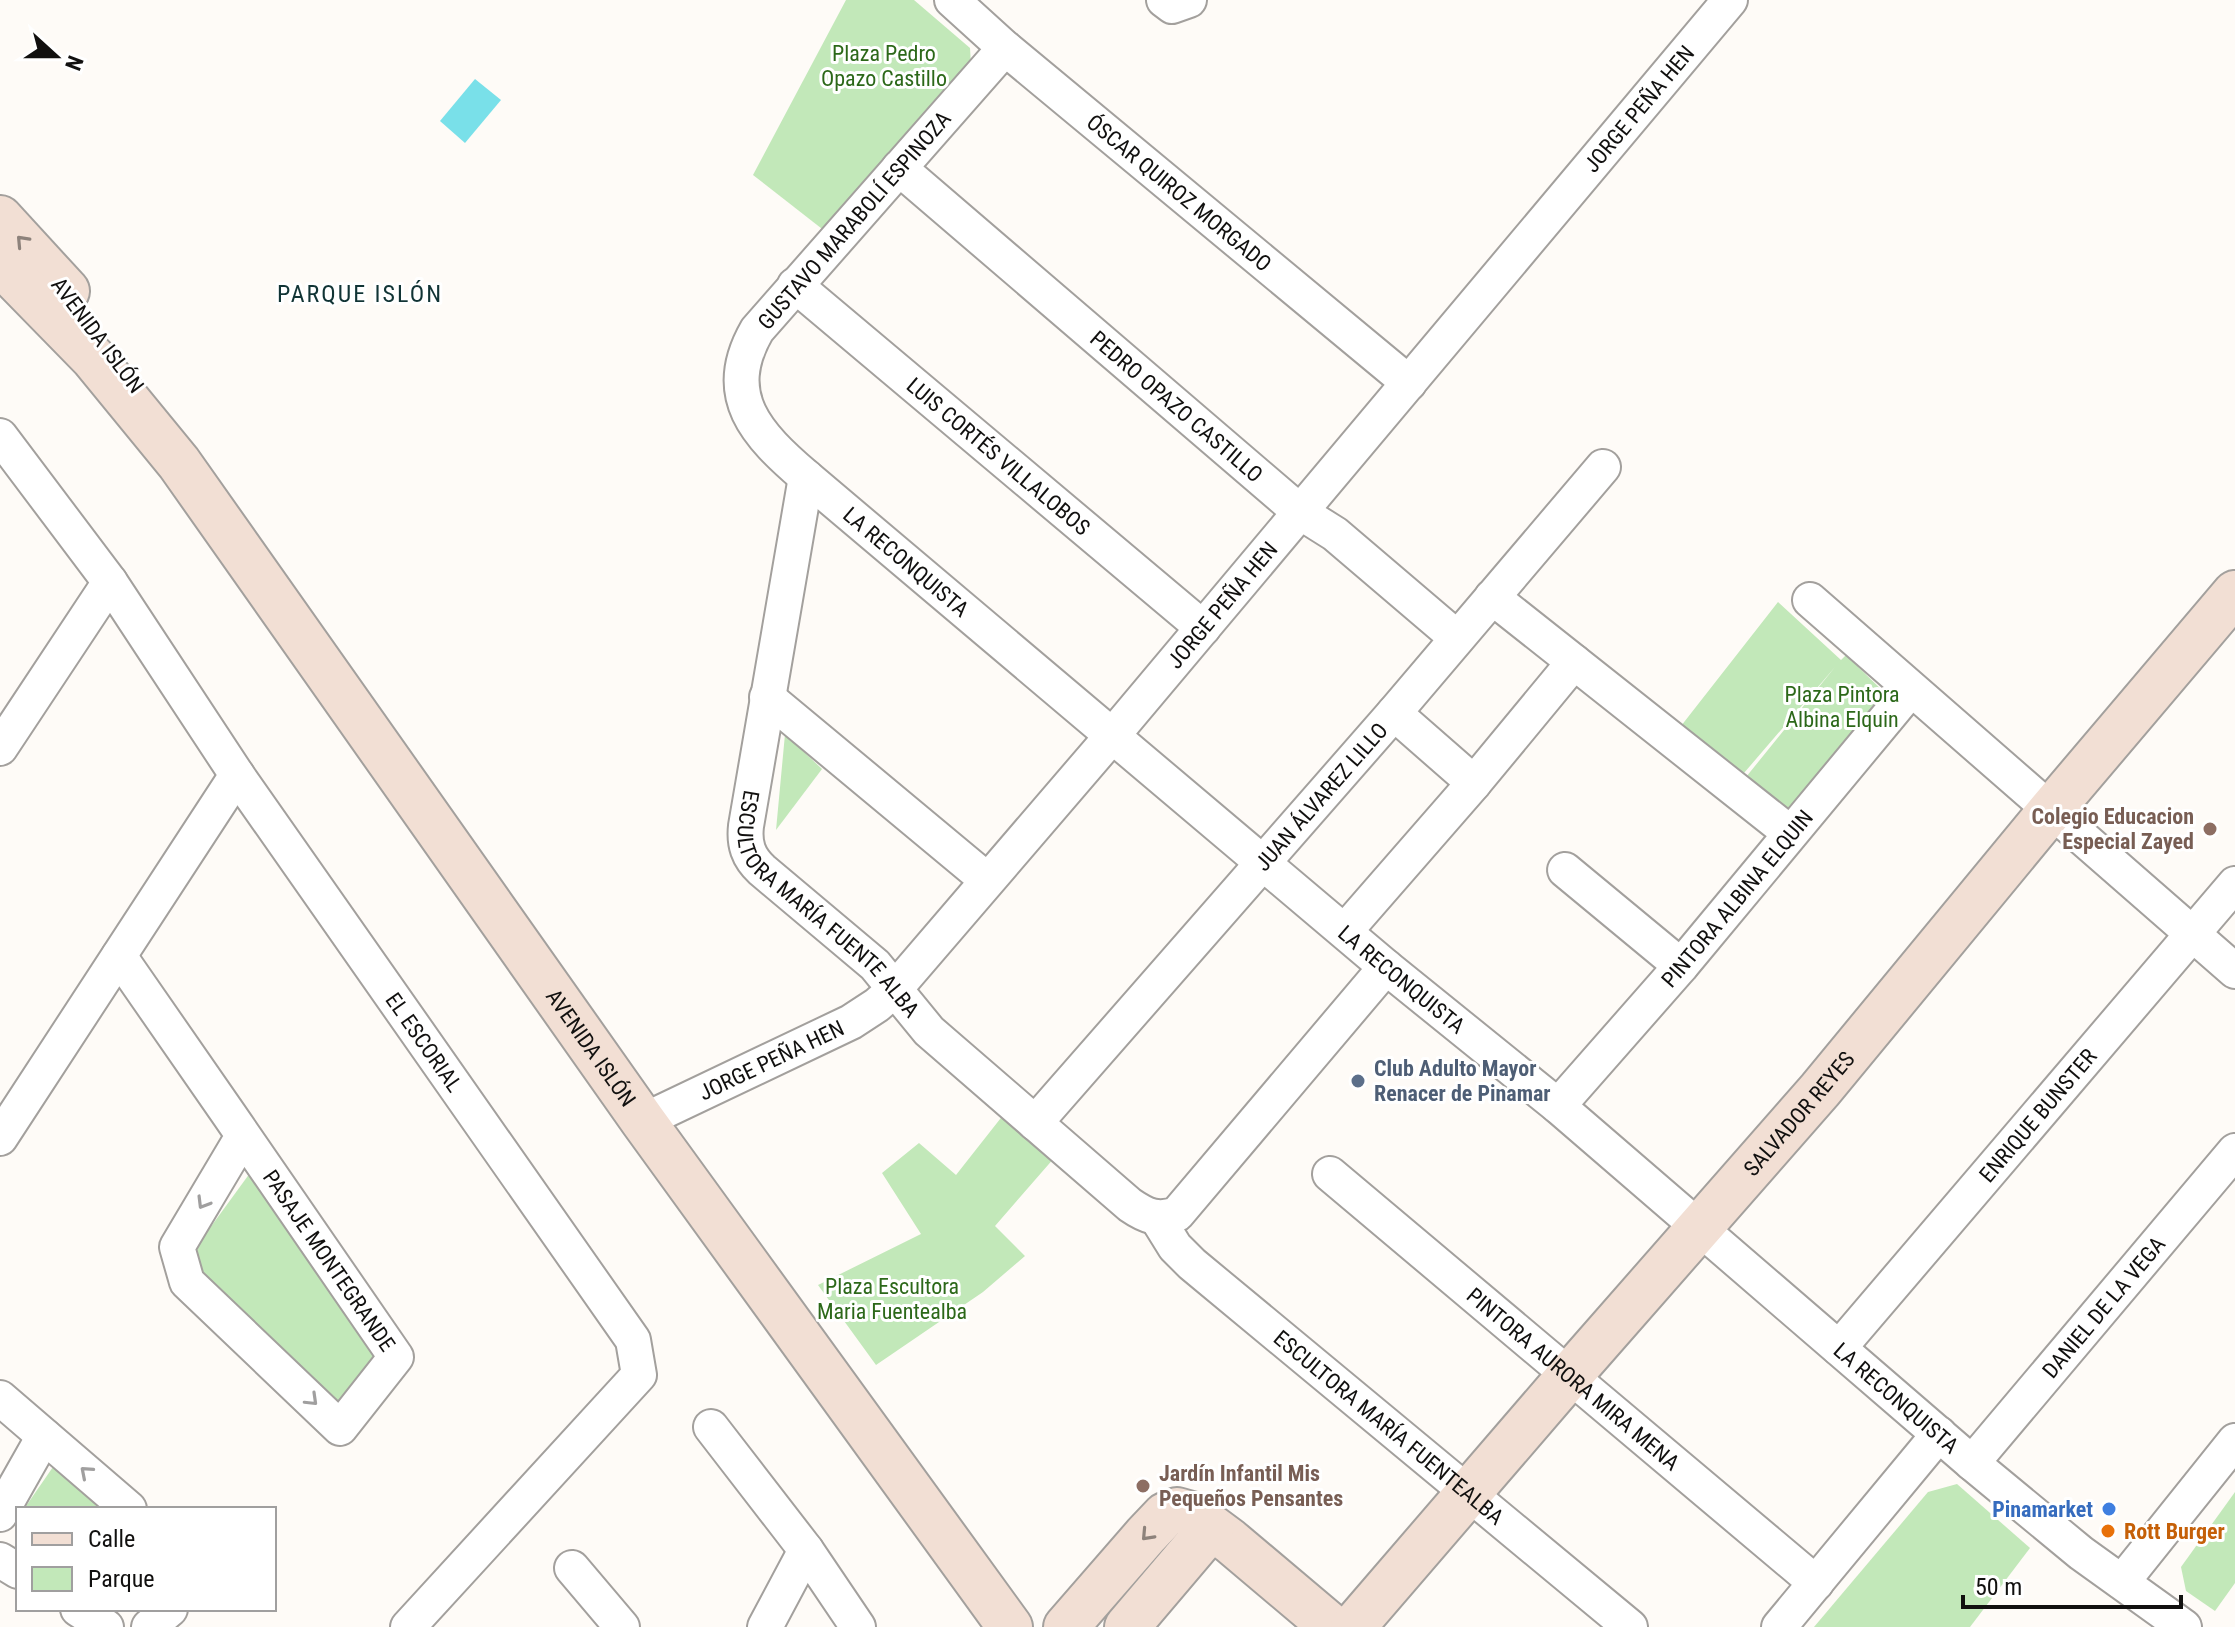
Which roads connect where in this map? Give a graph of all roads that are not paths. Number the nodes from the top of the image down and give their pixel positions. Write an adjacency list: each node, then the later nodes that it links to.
1 (952, 0): 5 (street, ÓSCAR QUIROZ MORGADO)
2 (1164, 0): 3 (street)
3 (1189, 0)
4 (1730, 0): 10 (street, JORGE PEÑA HEN)
5 (1005, 48): 6 (street, GUSTAVO MARABOLÍ ESPINOZA); 10 (street, ÓSCAR QUIROZ MORGADO)
6 (899, 168): 9 (street, GUSTAVO MARABOLÍ ESPINOZA); 16 (street, PEDRO OPAZO CASTILLO)
7 (0, 218): 13 (main road, AVENIDA ISLÓN, one-way to 7)
8 (0, 263): 13 (main road, AVENIDA ISLÓN)
9 (795, 285): 11 (street, GUSTAVO MARABOLÍ ESPINOZA); 21 (street, LUIS CORTÉS VILLALOBOS)
10 (1409, 383): 16 (street, JORGE PEÑA HEN)
11 (746, 409): 15 (street, LA RECONQUISTA)
12 (0, 436): 17 (street, EL ESCORIAL)
13 (179, 463): 45 (main road, AVENIDA ISLÓN)
14 (1603, 467): 19 (street, JUAN ÁLVAREZ LILLO)
15 (806, 477): 25 (street, ESCULTORA MARÍA FUENTE ALBA); 27 (street, LA RECONQUISTA)
16 (1300, 512): 21 (street, JORGE PEÑA HEN); 22 (street, PEDRO OPAZO CASTILLO)
17 (110, 582): 28 (street); 29 (street, EL ESCORIAL)
18 (2235, 593): 31 (main road, SALVADOR REYES)
19 (1492, 597): 22 (street, JUAN ÁLVAREZ LILLO); 23 (street)
20 (1810, 600): 24 (street)
21 (1203, 628): 27 (street, JORGE PEÑA HEN)
22 (1457, 638): 26 (street, JUAN ÁLVAREZ LILLO)
23 (1574, 662): 30 (street); 32 (street)
24 (1911, 689): 31 (street); 32 (street, PINTORA ALBINA ELQUIN)
25 (767, 697): 35 (street); 43 (street, ESCULTORA MARÍA FUENTE ALBA)
26 (1394, 713): 30 (street); 33 (street, JUAN ÁLVAREZ LILLO)
27 (1112, 736): 33 (street, LA RECONQUISTA); 35 (street, JORGE PEÑA HEN)
28 (3, 738)
29 (237, 775): 39 (street); 74 (street, EL ESCORIAL)
30 (1474, 783): 37 (street)
31 (2051, 810): 38 (street); 52 (main road, SALVADOR REYES)
32 (1790, 833): 40 (street, PINTORA ALBINA ELQUIN)
33 (1262, 862): 37 (street, LA RECONQUISTA); 46 (street, JUAN ÁLVAREZ LILLO)
34 (1565, 870): 40 (street)
35 (987, 880): 43 (street, JORGE PEÑA HEN)
36 (2235, 884): 38 (street, ENRIQUE BUNSTER)
37 (1345, 931): 41 (street, LA RECONQUISTA)
38 (2193, 934): 42 (street); 53 (street, ENRIQUE BUNSTER)
39 (119, 956): 47 (street, PASAJE MONTEGRANDE); 48 (street)
40 (1681, 966): 44 (street, PINTORA ALBINA ELQUIN)
41 (1386, 967): 44 (street, LA RECONQUISTA); 51 (street)
42 (2235, 971)
43 (894, 990): 45 (street, JORGE PEÑA HEN); 46 (street, ESCULTORA MARÍA FUENTE ALBA)
44 (1558, 1106): 52 (street, LA RECONQUISTA)
45 (643, 1121): 77 (main road, AVENIDA ISLÓN)
46 (1035, 1123): 51 (street, ESCULTORA MARÍA FUENTE ALBA)
47 (243, 1136): 47 (street, PASAJE MONTEGRANDE, one-way to 47)
48 (0, 1138)
49 (2235, 1151): 60 (street, DANIEL DE LA VEGA)
50 (1330, 1174): 54 (street, PINTORA AURORA MIRA MENA)
51 (1157, 1218): 61 (street, ESCULTORA MARÍA FUENTEALBA)
52 (1698, 1228): 53 (street, LA RECONQUISTA); 54 (main road, SALVADOR REYES)
53 (1839, 1348): 57 (street, LA RECONQUISTA)
54 (1570, 1375): 61 (main road, SALVADOR REYES); 68 (street, PINTORA AURORA MIRA MENA)
55 (0, 1398): 58 (street)
56 (711, 1427): 65 (street)
57 (1939, 1434): 60 (street, LA RECONQUISTA); 68 (street)
58 (44, 1436): 62 (street, one-way to 58); 63 (street)
59 (2235, 1441): 67 (street)
60 (1972, 1463): 67 (street, LA RECONQUISTA)
61 (1470, 1493): 81 (main road, SALVADOR REYES); 82 (street, ESCULTORA MARÍA FUENTEALBA)
62 (127, 1507)
63 (0, 1514)
64 (1211, 1528): 78 (main road, one-way to 78); 79 (main road); 80 (main road)
65 (806, 1550): 75 (street); 76 (street)
66 (572, 1568): 71 (street)
67 (2122, 1582): 84 (street, LA RECONQUISTA)
68 (1816, 1583): 83 (street)
69 (81, 1611): 72 (street)
70 (168, 1611): 73 (street)
71 (616, 1625)
72 (106, 1627)
73 (149, 1627)
74 (408, 1627)
75 (765, 1627)
76 (858, 1627)
77 (1010, 1627)
78 (1066, 1627)
79 (1127, 1627)
80 (1332, 1627)
81 (1353, 1627)
82 (1630, 1627)
83 (1779, 1627)
84 (2184, 1627)

